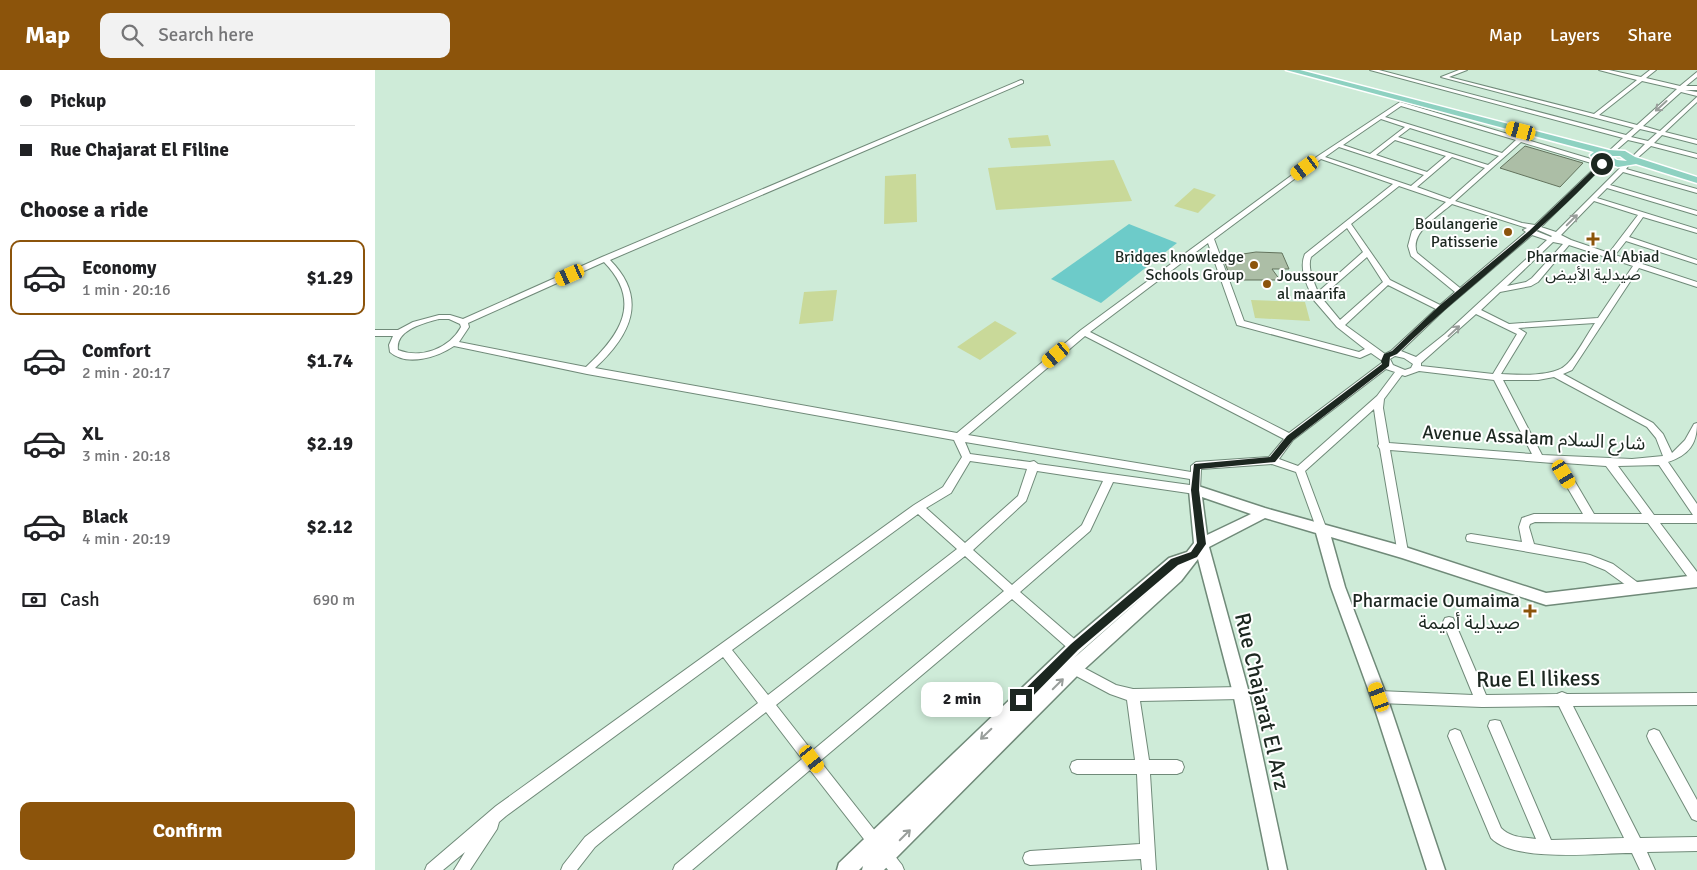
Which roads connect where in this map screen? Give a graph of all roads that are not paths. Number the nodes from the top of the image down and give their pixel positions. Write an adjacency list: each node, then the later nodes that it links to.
1 (1290, 70): 16 (main road)
2 (1373, 70): 10 (street)
3 (1465, 70): 7 (street)
4 (1602, 70): 8 (street)
5 (1653, 70): 8 (street)
6 (1697, 74): 11 (street)
7 (1444, 77): 10 (street); 18 (street)
8 (1641, 79): 11 (street); 18 (street)
9 (1021, 82): 55 (street)
10 (1425, 84): 13 (street); 23 (street)
11 (1680, 88): 12 (street); 14 (street); 20 (street, one-way to 20)
12 (1697, 88)
13 (1416, 91)
14 (1697, 94)
15 (1697, 100): 21 (street)
16 (1403, 102): 17 (street); 22 (main road)
17 (1380, 116): 19 (street); 27 (street)
18 (1595, 116): 20 (street)
19 (1409, 126): 24 (street); 29 (street)
20 (1638, 126): 21 (street); 23 (street)
21 (1661, 133): 25 (street); 26 (street)
22 (1521, 135): 29 (street); 33 (street); 33 (main road)
23 (1627, 137): 26 (street); 33 (street)
24 (1394, 138): 28 (street); 30 (street)
25 (1697, 142)
26 (1650, 143): 31 (street); 34 (street)
27 (1338, 145): 30 (street); 32 (street)
28 (1451, 155): 35 (street); 36 (street)
29 (1503, 155): 35 (street)
30 (1371, 156): 36 (street)
31 (1697, 156)
32 (1320, 157): 38 (street); 51 (street)
33 (1607, 157): 34 (main road); 47 (street)
34 (1628, 163): 37 (main road); 39 (street); 41 (street)
35 (1490, 167): 43 (street)
36 (1427, 174): 40 (street)
37 (1697, 180)
38 (1398, 183): 40 (street); 46 (street)
39 (1606, 186): 42 (street); 44 (street)
40 (1412, 188): 43 (street)
41 (1697, 191)
42 (1593, 198): 45 (street); 49 (street, one-way to 42)
43 (1450, 201): 47 (street); 61 (street)
44 (1697, 213)
45 (1642, 214): 48 (street); 50 (street)
46 (1347, 223): 53 (street); 62 (street)
47 (1534, 230): 49 (street); 61 (street)
48 (1697, 231)
49 (1554, 237): 52 (street); 60 (street)
50 (1624, 238): 54 (street); 56 (street)
51 (1211, 240): 69 (street); 73 (street)
52 (1568, 242): 54 (street); 60 (street)
53 (1367, 253): 58 (street); 62 (street)
54 (1611, 256): 57 (street)
55 (605, 259): 66 (street); 77 (street)
56 (1697, 261)
57 (1637, 265): 59 (street); 65 (street)
58 (1387, 282): 63 (street); 67 (street)
59 (1697, 285)
60 (1498, 290): 64 (street)
61 (1460, 292): 63 (street)
62 (1316, 298): 67 (street)
63 (1441, 308): 74 (street)
64 (1476, 311): 68 (street); 76 (street, one-way to 64)
65 (1601, 320): 68 (street); 79 (street)
66 (463, 322): 71 (street); 72 (street)
67 (1340, 325): 73 (street)
68 (1509, 326): 80 (street)
69 (1084, 332): 83 (street); 84 (street)
70 (375, 333): 71 (street)
71 (401, 333): 72 (street)
72 (453, 343): 77 (street)
73 (1371, 349): 75 (street)
74 (1394, 353): 75 (street); 76 (street)
75 (1387, 363): 78 (street); 81 (street); 84 (street)
76 (1416, 365): 78 (street); 80 (street)
77 (587, 371): 83 (street)
78 (1401, 372): 81 (street)
79 (1556, 374): 80 (street); 90 (street)
80 (1496, 376): 88 (street)
81 (1382, 394): 86 (street); 94 (street)
82 (1697, 426): 85 (street, Avenue Assalam شارع السلام)
83 (958, 438): 87 (street); 95 (street)
84 (1290, 438): 91 (street)
85 (1694, 445): 90 (street, Avenue Assalam شارع السلام)
86 (1383, 446): 88 (street, Avenue Assalam شارع السلام); 109 (street)
87 (967, 457): 93 (street); 98 (street)
88 (1539, 458): 89 (street, Avenue Assalam شارع السلام)
89 (1555, 459): 92 (street, Avenue Assalam شارع السلام); 101 (street)
90 (1665, 459): 92 (street, Avenue Assalam شارع السلام); 99 (street)
91 (1272, 460): 94 (street); 95 (street)
92 (1609, 462): 102 (street)
93 (1034, 465): 96 (street); 107 (street)
94 (1300, 470): 104 (street)
95 (1194, 476): 97 (street)
96 (1110, 477): 97 (street); 112 (street)
97 (1195, 490): 100 (street); 108 (street, Rue Chajarat El Arz)
98 (918, 508): 107 (street); 115 (street)
99 (1697, 512)
100 (1264, 513): 104 (street); 108 (street)
101 (1590, 517): 102 (street); 106 (street)
102 (1650, 518): 103 (street); 110 (street)
103 (1697, 519)
104 (1322, 530): 109 (street); 119 (street)
105 (1471, 538): 106 (street)
106 (1529, 548): 111 (street)
107 (966, 549): 112 (street); 123 (street)
108 (1198, 549): 114 (street); 116 (street); 117 (street, Rue Chajarat El Arz)
109 (1402, 552): 111 (street)
110 (1697, 581): 111 (street)
111 (1637, 588)
112 (1013, 591): 114 (street); 127 (street)
113 (1449, 622): 122 (street)
114 (1075, 647): 116 (street)
115 (724, 649): 123 (street); 131 (street)
116 (1067, 665): 118 (street); 136 (street)
117 (1241, 693): 118 (street); 147 (street, Rue Chajarat El Arz)
118 (1133, 695): 128 (street)
119 (1379, 697): 122 (street, Rue El Ilikess); 148 (street)
120 (1562, 698): 121 (street, Rue El Ilikess); 122 (street, Rue El Ilikess); 133 (street)
121 (1697, 699)
122 (1482, 701)
123 (767, 705): 127 (street); 141 (street)
124 (1495, 726): 135 (street)
125 (1455, 736): 135 (street)
126 (1654, 736): 132 (street)
127 (812, 759): 136 (street); 142 (street)
128 (1143, 766): 129 (street); 130 (street); 137 (street)
129 (1077, 767)
130 (1177, 767)
131 (501, 811): 139 (street); 140 (street)
132 (1697, 814)
133 (1635, 844): 134 (street); 135 (street); 149 (street)
134 (1697, 844)
135 (1547, 847)
136 (880, 849): 143 (street); 144 (street); 145 (street)
137 (1147, 852): 138 (street); 146 (street)
138 (1030, 858)
139 (433, 870)
140 (461, 870)
141 (568, 870)
142 (680, 870)
143 (846, 870)
144 (871, 870)
145 (897, 870)
146 (1149, 870)
147 (1278, 870)
148 (1436, 870)
149 (1648, 870)

